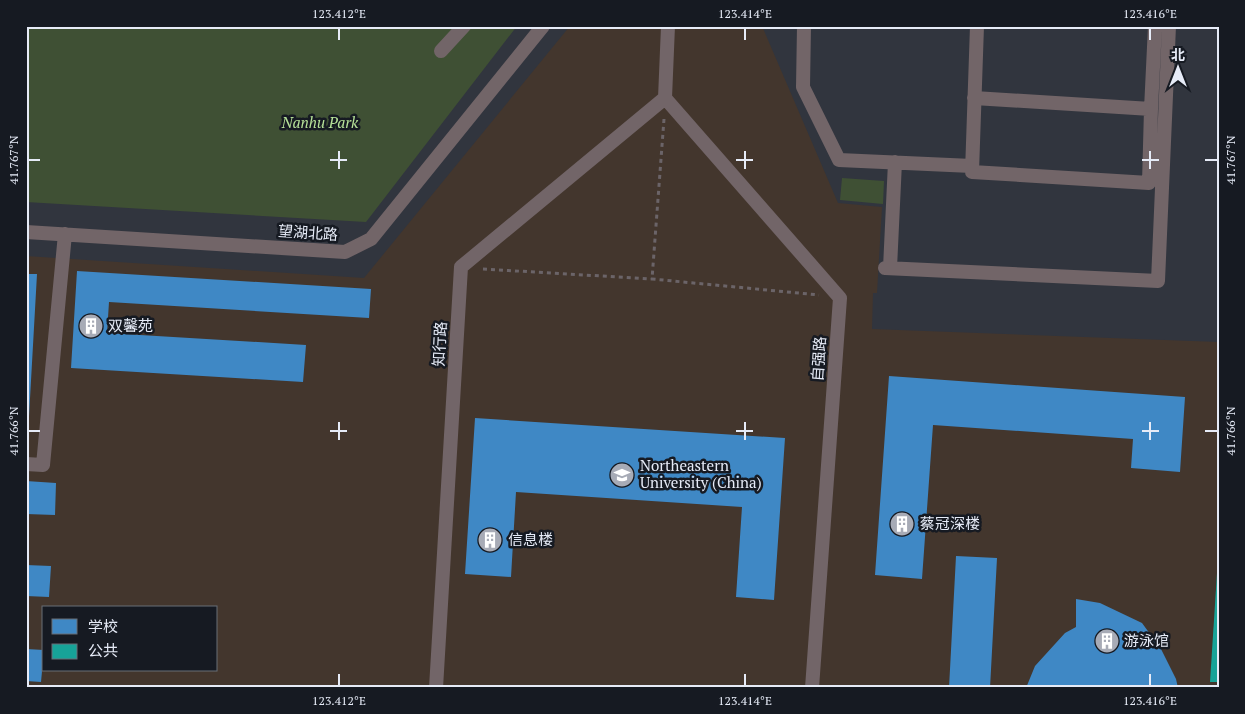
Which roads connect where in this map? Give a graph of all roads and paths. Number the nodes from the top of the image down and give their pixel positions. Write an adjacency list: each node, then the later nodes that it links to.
1 (464, 26): 8 (street)
2 (543, 26): 15 (street, 望湖北路)
3 (668, 26): 9 (street)
4 (804, 26): 12 (street)
5 (977, 26): 10 (street)
6 (1155, 26): 11 (street)
7 (1169, 26): 12 (street)
8 (441, 51)
9 (665, 98): 16 (street); 17 (path); 18 (street)
10 (974, 98): 11 (street); 13 (street)
11 (1151, 109): 13 (street)
12 (895, 162): 13 (street)
13 (972, 166)
14 (26, 232): 15 (street, 望湖北路)
15 (65, 234): 19 (street)
16 (461, 267): 17 (path); 20 (street, 知行路)
17 (652, 279): 18 (path)
18 (840, 298): 21 (street, 自强路)
19 (26, 464)
20 (436, 688)
21 (812, 688)

